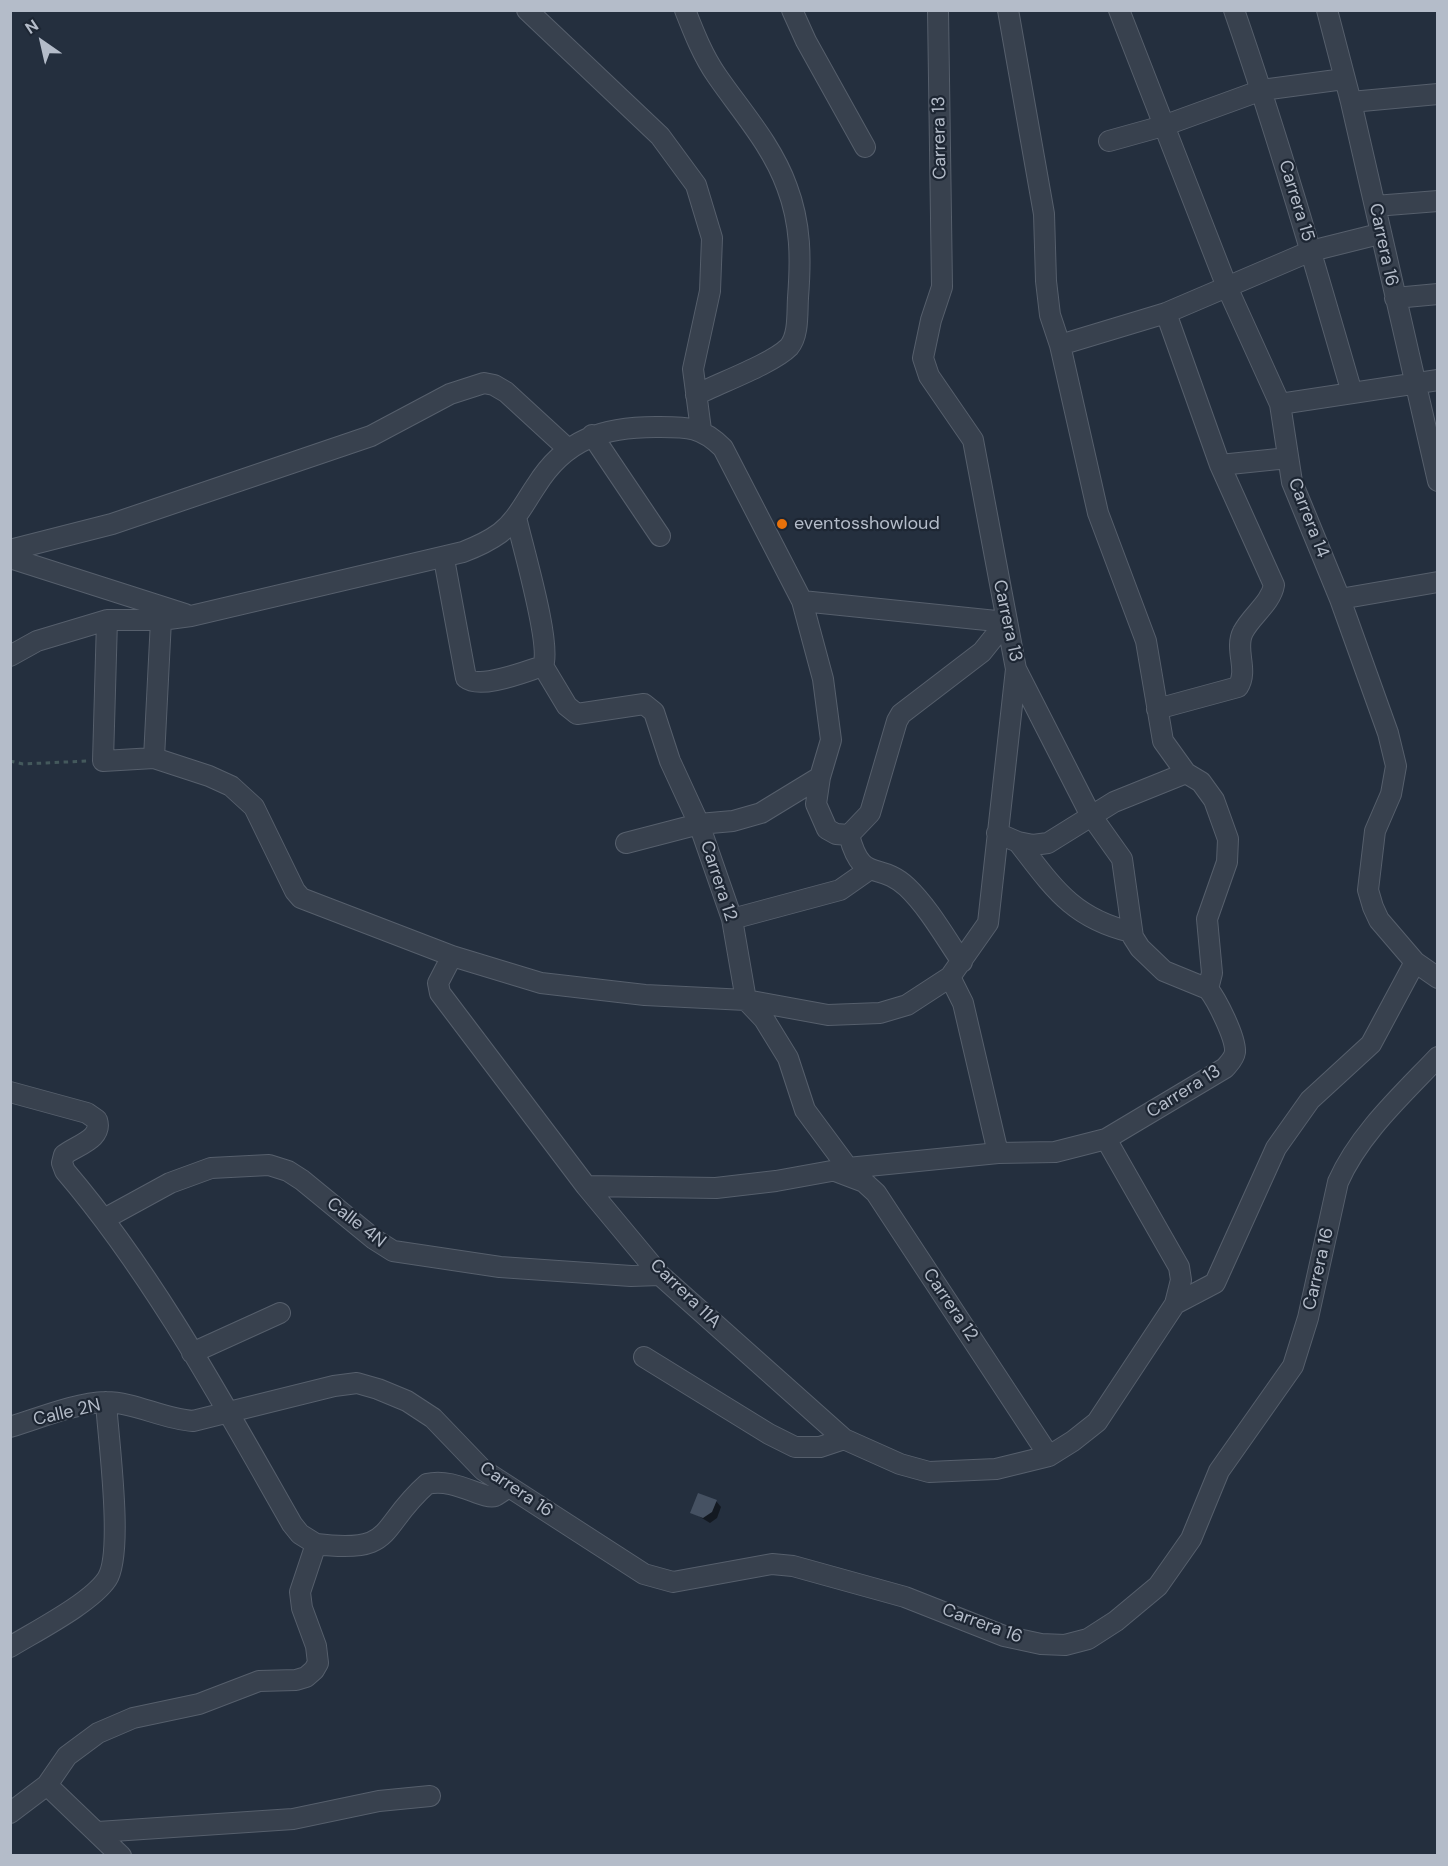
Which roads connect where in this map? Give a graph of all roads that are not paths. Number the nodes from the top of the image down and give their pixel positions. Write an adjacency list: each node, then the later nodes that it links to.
1 (527, 10): 28 (street)
2 (685, 10): 28 (street)
3 (792, 10): 15 (street)
4 (938, 10): 47 (street, Carrera 13)
5 (1008, 10): 24 (street)
6 (1119, 10): 13 (street, Carrera 14)
7 (1234, 10): 10 (street, Carrera 15)
8 (1327, 10): 9 (street, Carrera 16)
9 (1344, 80): 10 (street); 12 (street, Carrera 16)
10 (1262, 90): 13 (street); 19 (street, Carrera 15)
11 (1437, 94): 12 (street)
12 (1351, 102): 17 (street, Carrera 16)
13 (1164, 126): 14 (street); 20 (street, Carrera 14)
14 (1109, 141)
15 (865, 147)
16 (1437, 201): 17 (street)
17 (1375, 206): 18 (street, Carrera 16)
18 (1379, 234): 19 (street); 22 (street, Carrera 16)
19 (1311, 251): 20 (street); 27 (street, Carrera 15)
20 (1227, 287): 23 (street); 29 (street, Carrera 14)
21 (1437, 294): 22 (street)
22 (1395, 297): 26 (street, Carrera 16)
23 (1166, 313): 24 (street); 34 (street)
24 (1060, 345): 51 (street)
25 (1437, 380): 26 (street)
26 (1413, 382): 27 (street); 35 (street, Carrera 16)
27 (1352, 393): 29 (street)
28 (696, 395): 30 (street)
29 (1280, 404): 33 (street, Carrera 14)
30 (701, 430): 31 (street); 43 (street)
31 (592, 435): 32 (street); 37 (street)
32 (567, 448): 36 (street); 38 (street)
33 (1288, 458): 34 (street); 42 (street, Carrera 14)
34 (1220, 465): 51 (street)
35 (1436, 469)
36 (516, 517): 40 (street); 49 (street)
37 (660, 536)
38 (10, 550)
39 (10, 558): 44 (street)
40 (444, 559): 44 (street); 49 (street)
41 (1437, 582): 42 (street)
42 (1340, 599): 65 (street, Carrera 14)
43 (802, 601): 47 (street); 54 (street)
44 (191, 616): 46 (street)
45 (107, 620): 46 (street); 48 (street); 52 (street)
46 (161, 620): 52 (street)
47 (1006, 622): 50 (street, Carrera 13); 58 (street)
48 (10, 656)
49 (543, 666): 56 (street, Carrera 12)
50 (1016, 669): 55 (street, Carrera 13); 57 (street)
51 (1156, 709): 53 (street)
52 (154, 758): 64 (street)
53 (1186, 773): 55 (street); 68 (street)
54 (820, 777): 56 (street); 58 (street)
55 (1090, 814): 59 (street); 63 (street, Carrera 13)
56 (699, 824): 60 (street); 62 (street, Carrera 12)
57 (997, 833): 59 (street); 66 (street)
58 (849, 835): 61 (street)
59 (1018, 842): 63 (street)
60 (627, 843)
61 (870, 869): 62 (street); 66 (street)
62 (732, 919): 69 (street, Carrera 12)
63 (1131, 932): 68 (street, Carrera 13)
64 (452, 956): 69 (street); 75 (street, Carrera 11A)
65 (1415, 962): 67 (street, Carrera 14); 78 (street)
66 (956, 970): 69 (street); 73 (street)
67 (1437, 978)
68 (1208, 988): 72 (street, Carrera 13)
69 (746, 1000): 74 (street)
70 (1437, 1057): 88 (street, Carrera 16)
71 (10, 1092): 76 (street)
72 (1106, 1139): 73 (street); 78 (street)
73 (998, 1153): 74 (street)
74 (841, 1170): 75 (street); 86 (street, Carrera 12)
75 (586, 1186): 77 (street, Carrera 11A)
76 (106, 1218): 77 (street, Calle 4N); 80 (street)
77 (660, 1275): 85 (street, Carrera 11A)
78 (1175, 1304): 86 (street)
79 (279, 1313): 80 (street)
80 (192, 1353): 83 (street)
81 (644, 1357): 85 (street)
82 (106, 1402): 83 (street, Calle 2N); 84 (street, Calle 2N); 90 (street)
83 (229, 1413): 87 (street, Calle 2N); 89 (street)
84 (10, 1427)
85 (844, 1440): 86 (street, Carrera 11A)
86 (1049, 1456)
87 (473, 1461): 88 (street, Carrera 16)
88 (507, 1488): 89 (street)
89 (316, 1544): 91 (street)
90 (10, 1647)
91 (47, 1785): 93 (street); 94 (street)
92 (430, 1796): 94 (street)
93 (10, 1813)
94 (98, 1832): 95 (street)
95 (121, 1856)

